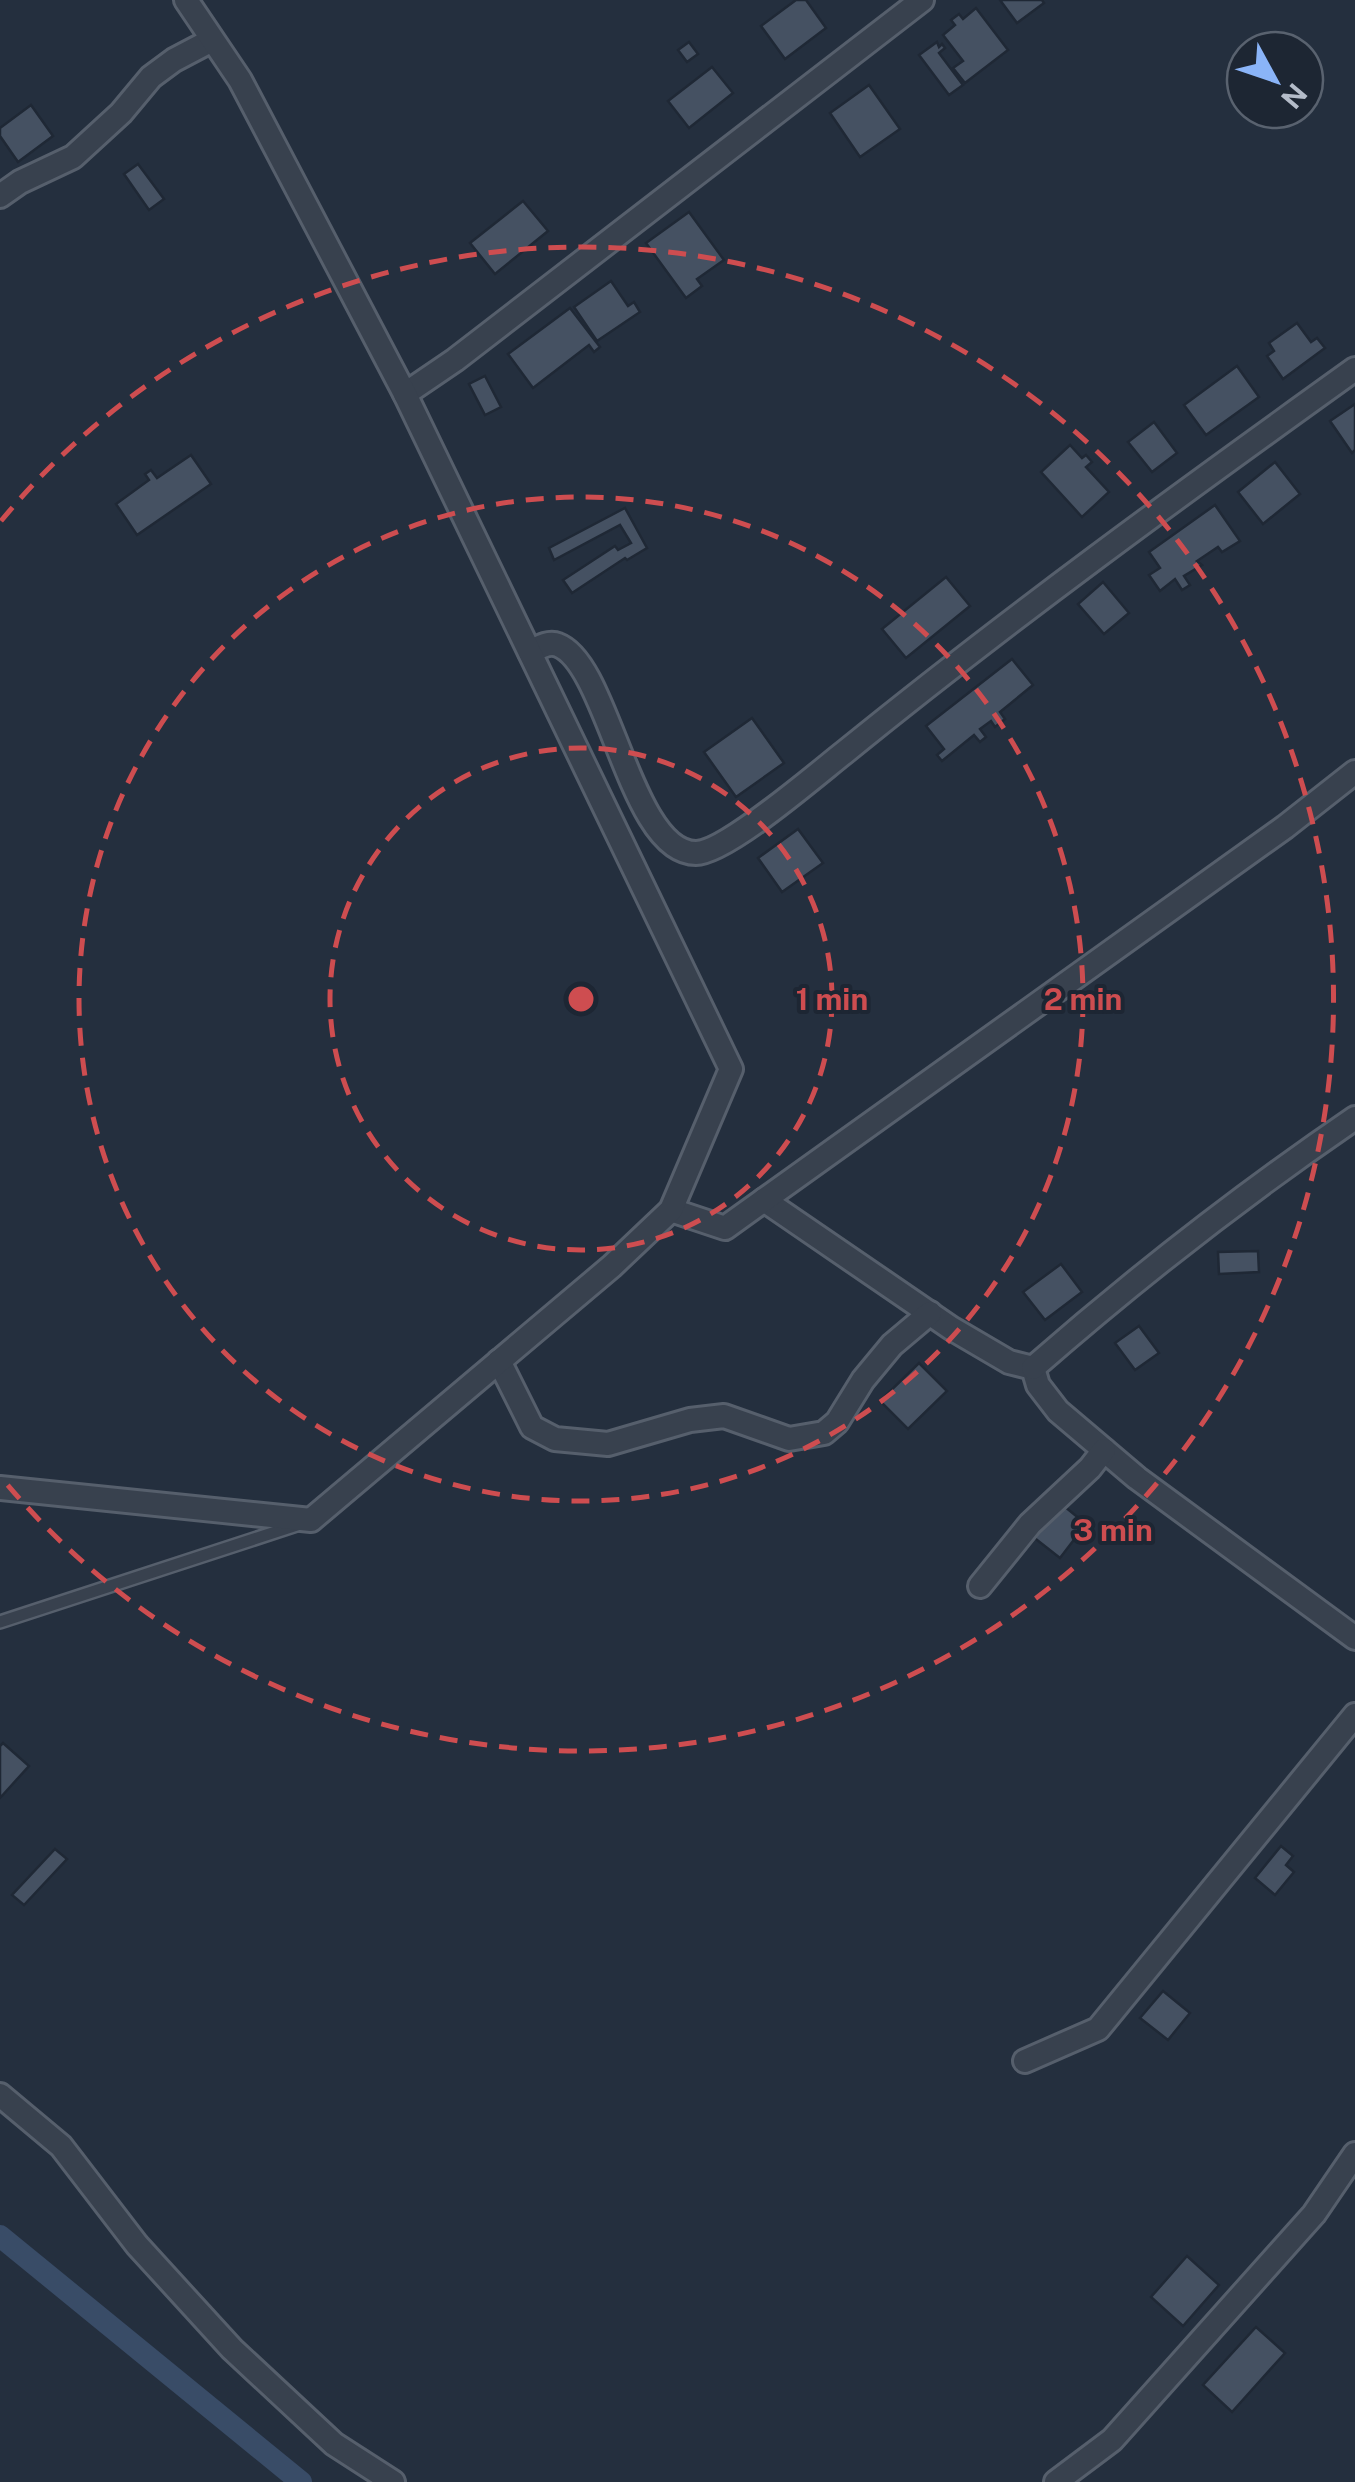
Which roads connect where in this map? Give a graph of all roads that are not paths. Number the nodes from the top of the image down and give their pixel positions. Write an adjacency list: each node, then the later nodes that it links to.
1 (186, 0): 3 (street)
2 (922, 0): 6 (street)
3 (212, 40): 4 (street); 6 (street)
4 (0, 196)
5 (1355, 369): 7 (street)
6 (405, 394): 7 (street)
7 (530, 652): 11 (street)
8 (1355, 772): 10 (street)
9 (1355, 1118): 14 (street)
10 (764, 1200): 11 (street); 12 (street)
11 (671, 1210): 13 (street)
12 (930, 1313): 13 (street); 14 (street)
13 (500, 1361): 17 (street)
14 (1034, 1368): 15 (street)
15 (1104, 1450): 18 (street); 20 (street)
16 (0, 1488): 17 (street)
17 (311, 1520): 19 (lane)
18 (980, 1586)
19 (0, 1622)
20 (1355, 1638)
21 (1355, 1715): 22 (street)
22 (1025, 2061)
23 (0, 2095): 25 (street)
24 (1355, 2154): 26 (street)
25 (393, 2482)
26 (1056, 2482)

